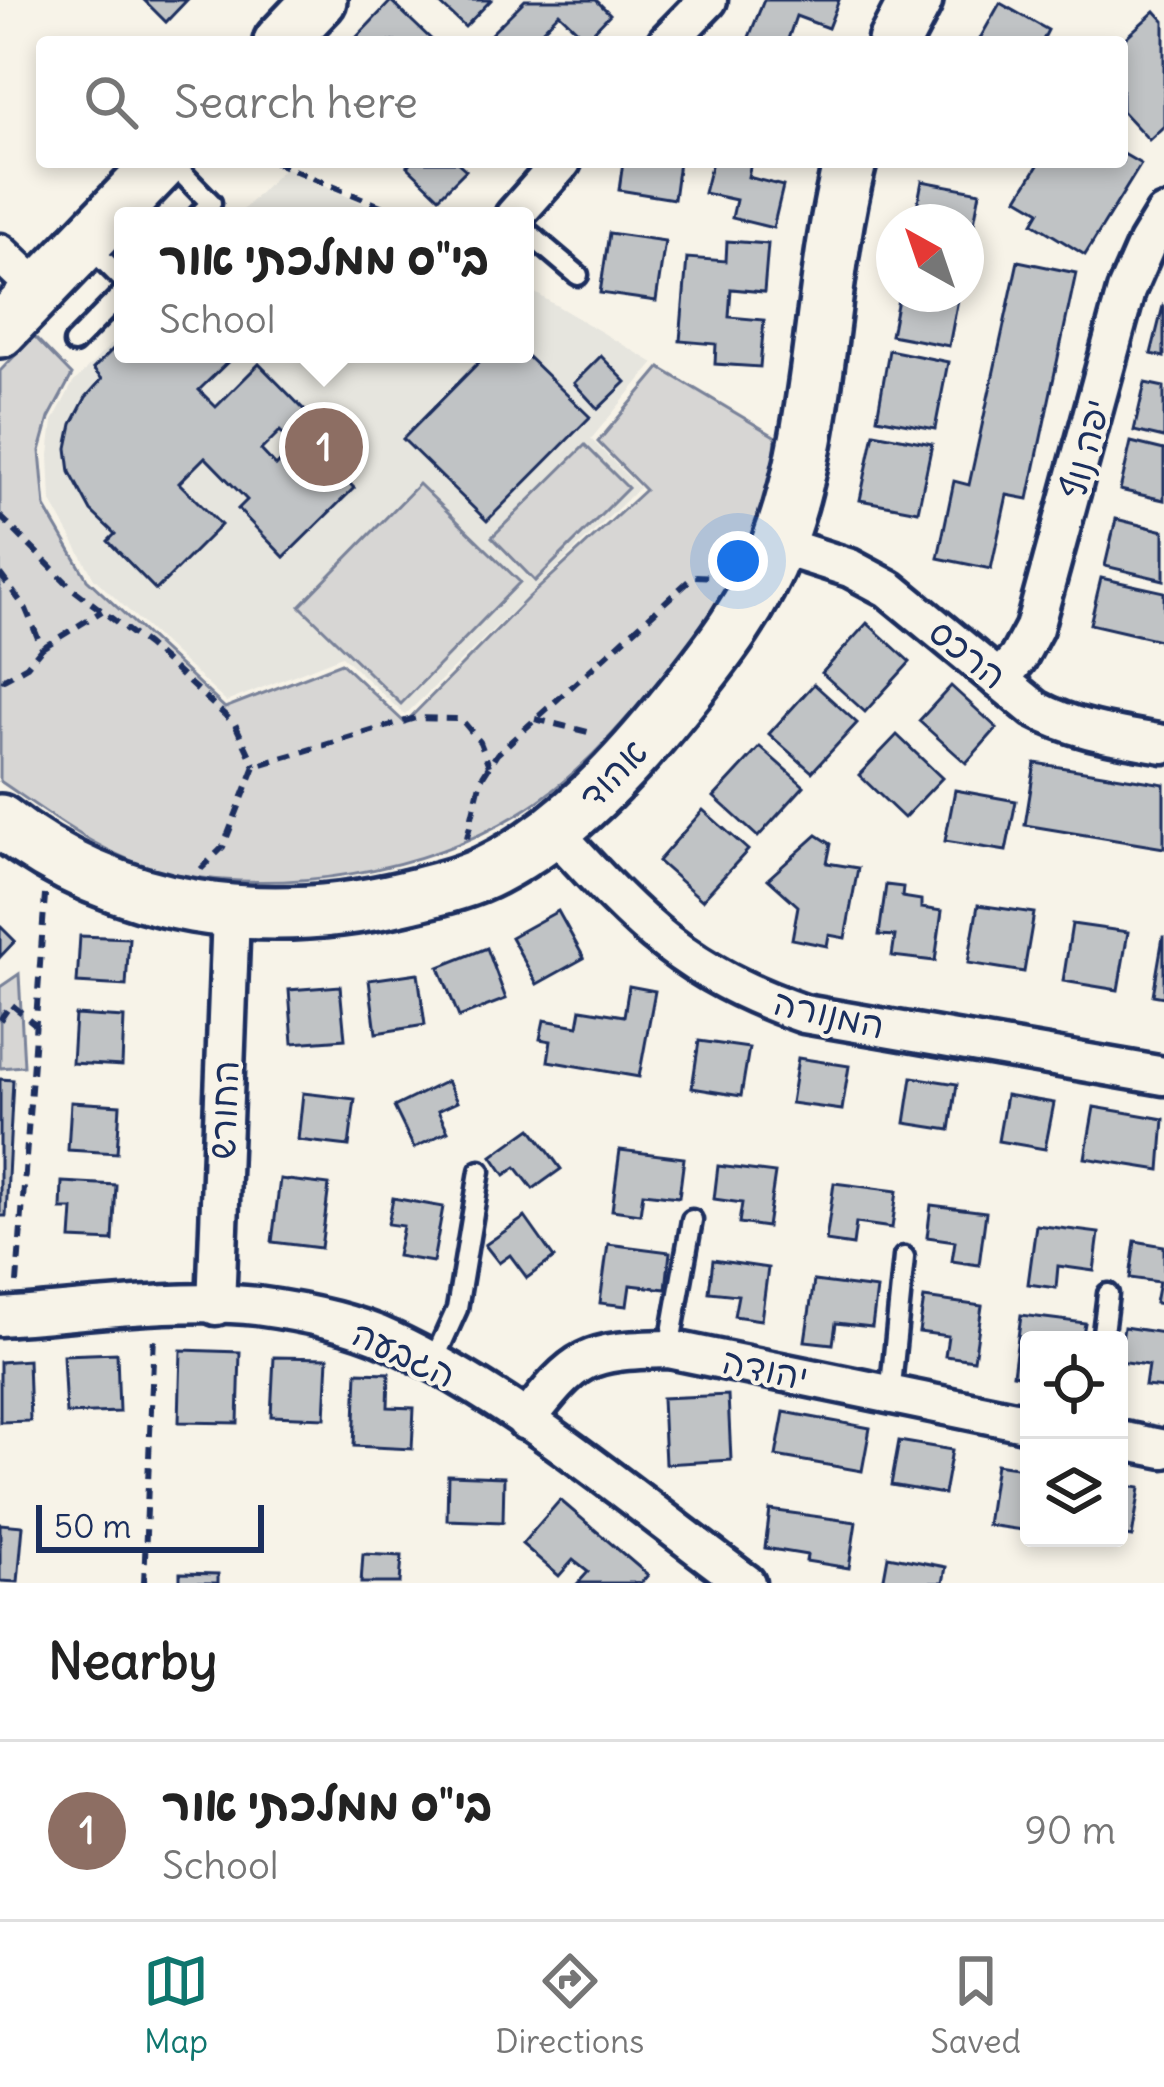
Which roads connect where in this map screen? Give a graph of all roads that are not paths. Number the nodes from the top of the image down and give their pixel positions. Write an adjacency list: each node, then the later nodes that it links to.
1 (320, 0): 4 (street)
2 (708, 0): 5 (street)
3 (916, 0): 6 (street)
4 (286, 36)
5 (674, 36)
6 (897, 36)
7 (161, 168): 11 (street)
8 (172, 168): 12 (lane)
9 (557, 168): 13 (street)
10 (848, 168): 25 (street, אהוד)
11 (121, 207)
12 (203, 207)
13 (522, 207)
14 (114, 214): 17 (street)
15 (1164, 215): 26 (street, יפה נוף)
16 (534, 237): 20 (lane)
17 (85, 243): 19 (lane); 21 (street)
18 (0, 253): 21 (street)
19 (114, 271)
20 (578, 274)
21 (39, 290): 23 (street)
22 (114, 301): 24 (lane)
23 (0, 331)
24 (74, 343)
25 (778, 545): 26 (street, הרכס); 29 (street, אהוד)
26 (999, 680): 27 (street, הרכס)
27 (1164, 744)
28 (0, 821): 30 (street, אהוד)
29 (554, 830): 30 (street, אהוד); 31 (street, המנורה)
30 (212, 910): 36 (street, החורש)
31 (1164, 1076)
32 (480, 1171): 40 (lane)
33 (692, 1220): 39 (lane)
34 (904, 1257): 41 (lane)
35 (1108, 1294): 38 (lane)
36 (216, 1306): 37 (street, הגבעה); 40 (street, הגבעה)
37 (7, 1317)
38 (1103, 1331)
39 (669, 1349): 41 (street, יהודה); 42 (street, יהודה)
40 (433, 1362): 42 (street, הגבעה)
41 (890, 1396): 43 (street, יהודה)
42 (526, 1421): 46 (street, הגבעה)
43 (1020, 1421)
44 (1128, 1442): 45 (street)
45 (1164, 1449)
46 (746, 1583)

